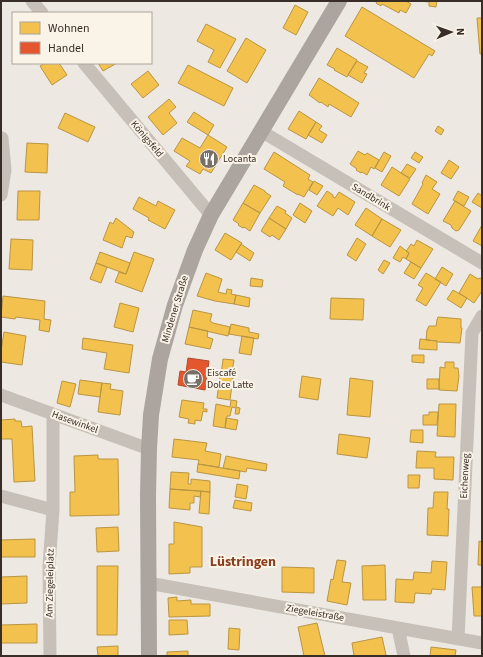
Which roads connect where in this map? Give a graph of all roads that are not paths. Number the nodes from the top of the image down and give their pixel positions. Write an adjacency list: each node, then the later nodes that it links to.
1 (32, 1): 3 (street)
2 (339, 1): 5 (main road, Mindener Straße)
3 (41, 12)
4 (85, 64): 8 (street, Königsfeld)
5 (261, 131): 8 (main road, Mindener Straße); 9 (street, Sandbrink)
6 (2, 138): 7 (street)
7 (1, 195)
8 (211, 215): 13 (main road, Mindener Straße)
9 (482, 263)
10 (482, 316): 18 (street, Eichenweg)
11 (1, 395): 12 (street, Hasewinkel)
12 (53, 414): 13 (street, Hasewinkel); 15 (street, Am Ziegeleiplatz)
13 (148, 449): 16 (main road, Mindener Straße)
14 (1, 496): 15 (street)
15 (53, 510): 20 (street, Am Ziegeleiplatz)
16 (148, 583): 17 (street, Ziegeleistraße); 21 (main road, Mindener Straße)
17 (398, 628): 18 (street, Ziegeleistraße); 22 (street)
18 (458, 639): 19 (street, Ziegeleistraße)
19 (482, 643)
20 (50, 656)
21 (149, 656)
22 (404, 656)

